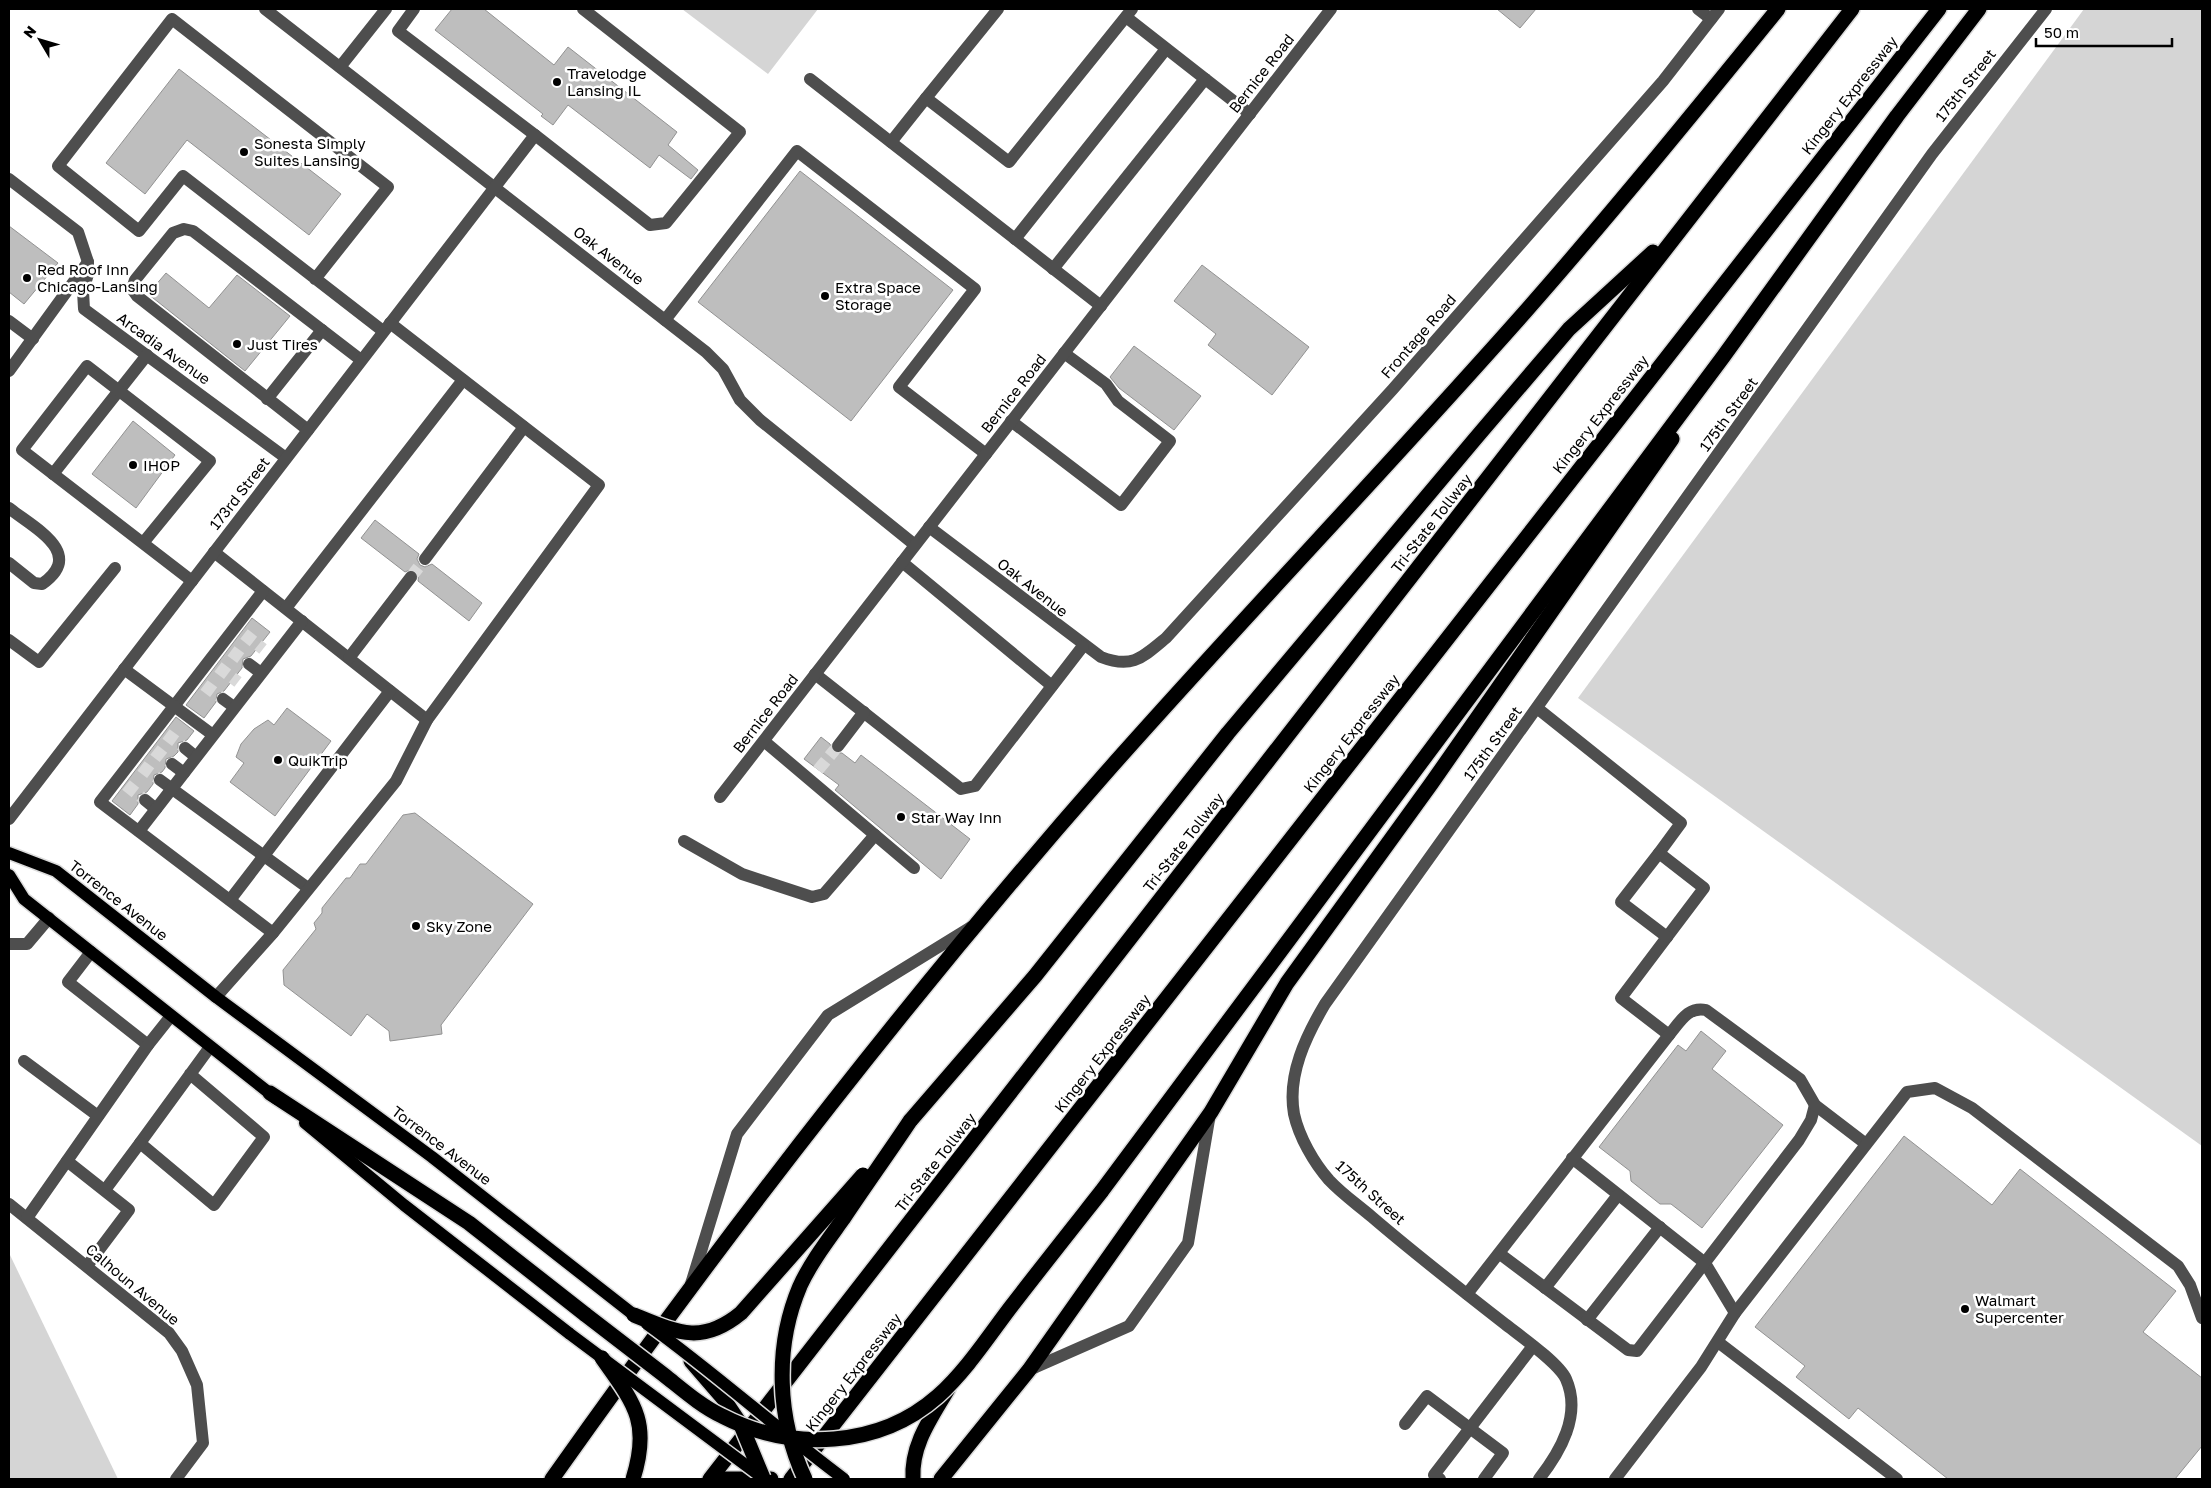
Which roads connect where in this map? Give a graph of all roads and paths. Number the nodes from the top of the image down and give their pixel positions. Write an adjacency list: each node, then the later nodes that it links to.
1 (265, 9): 17 (street, Oak Avenue)
2 (386, 9): 17 (street)
3 (414, 9): 22 (street)
4 (584, 9): 22 (street)
5 (998, 9): 20 (street)
6 (1698, 9): 15 (street)
7 (1719, 9): 15 (street, Frontage Road)
8 (1778, 9): 107 (highway)
9 (1852, 9): 26 (highway)
10 (1939, 9): 159 (highway, Kingery Expressway)
11 (1979, 9): 39 (highway)
12 (2046, 9): 80 (street, 175th Street)
13 (1327, 10): 21 (street, Bernice Road)
14 (1129, 13): 16 (street); 20 (street)
15 (1711, 19): 70 (street, Frontage Road)
16 (1166, 48): 19 (street); 27 (street)
17 (340, 67): 25 (street, Oak Avenue)
18 (810, 78): 23 (street)
19 (1205, 79): 21 (street); 29 (street)
20 (926, 98): 23 (street)
21 (1250, 114): 31 (street, Bernice Road)
22 (535, 136): 25 (street, 173rd Street)
23 (892, 142): 27 (street)
24 (9, 179): 28 (street, Arcadia Avenue)
25 (494, 186): 32 (street, Oak Avenue); 34 (street, 173rd Street)
26 (1682, 225): 123 (highway); 156 (highway, Tri-State Tollway)
27 (1015, 239): 29 (street)
28 (88, 262): 36 (street); 38 (street, Arcadia Avenue)
29 (1053, 269): 31 (street)
30 (315, 279): 30 (street); 34 (street)
31 (1101, 306): 37 (street, Bernice Road)
32 (665, 320): 48 (street); 54 (street, Oak Avenue)
33 (9, 321): 36 (street)
34 (387, 327): 40 (street, 173rd Street); 42 (street)
35 (322, 330): 40 (street); 44 (street); 44 (street)
36 (33, 339): 41 (street)
37 (1064, 353): 45 (street, Bernice Road); 45 (street)
38 (147, 355): 43 (street); 49 (street, Arcadia Avenue)
39 (1723, 357): 121 (highway); 148 (highway, bridge)
40 (361, 360): 47 (street, 173rd Street)
41 (9, 371)
42 (463, 380): 46 (street); 63 (street)
43 (120, 391): 50 (street); 50 (street); 53 (street)
44 (267, 399): 47 (street)
45 (1011, 422): 48 (street, Bernice Road)
46 (524, 427): 56 (street); 82 (street)
47 (308, 430): 49 (street, 173rd Street)
48 (986, 454): 52 (street, Bernice Road)
49 (286, 458): 55 (street, 173rd Street)
50 (53, 474): 53 (street)
51 (9, 508): 58 (street)
52 (929, 527): 54 (street, Bernice Road); 66 (street, Oak Avenue)
53 (144, 543): 61 (street)
54 (915, 545): 57 (street, Bernice Road)
55 (214, 552): 61 (street, 173rd Street); 62 (street)
56 (425, 559)
57 (902, 562): 74 (street, Bernice Road); 75 (street)
58 (9, 563)
59 (115, 568): 65 (street)
60 (411, 577): 69 (street)
61 (192, 581): 72 (street, 173rd Street)
62 (263, 591): 63 (street); 78 (street)
63 (286, 608): 64 (street)
64 (302, 621): 68 (street); 69 (street)
65 (9, 640)
66 (1084, 646): 70 (street, Oak Avenue); 75 (street)
67 (263, 649): 68 (street)
68 (274, 657): 73 (street)
69 (350, 658): 76 (street)
70 (1122, 662)
71 (249, 664): 73 (street)
72 (124, 669): 78 (street); 95 (street, 173rd Street)
73 (261, 673): 79 (street)
74 (815, 674): 81 (street); 84 (street, Bernice Road)
75 (1052, 686): 81 (street)
76 (390, 691): 82 (street); 101 (street)
77 (223, 699): 79 (street)
78 (174, 706): 83 (street); 96 (street)
79 (234, 707): 83 (street)
80 (1537, 708): 100 (street); 138 (street, 175th Street)
81 (864, 712): 85 (street)
82 (427, 720): 104 (street)
83 (212, 735): 87 (street)
84 (764, 741): 92 (street, Bernice Road); 97 (street)
85 (838, 746)
86 (185, 748): 87 (street)
87 (196, 757): 89 (street)
88 (172, 764): 89 (street)
89 (184, 773): 91 (street)
90 (160, 780): 91 (street)
91 (172, 788): 94 (street); 101 (street)
92 (720, 797)
93 (145, 800): 94 (street)
94 (156, 808): 96 (street)
95 (9, 818)
96 (138, 831): 105 (street)
97 (875, 835): 98 (street); 102 (street)
98 (684, 841)
99 (9, 853): 112 (main road, Torrence Avenue)
100 (1659, 853): 109 (street); 109 (street)
101 (265, 856): 104 (street); 105 (street)
102 (914, 868)
103 (9, 875): 106 (main road)
104 (308, 888): 108 (street)
105 (230, 900): 108 (street)
106 (49, 918): 110 (street); 111 (main road)
107 (977, 923): 136 (highway); 136 (street)
108 (273, 933): 112 (street)
109 (1667, 937): 114 (street)
110 (9, 944)
111 (91, 952): 113 (main road); 115 (street)
112 (216, 997): 140 (main road, Torrence Avenue)
113 (171, 1016): 115 (street); 116 (main road)
114 (1669, 1036): 120 (street); 126 (street)
115 (148, 1045): 122 (street)
116 (210, 1047): 118 (street); 119 (main road)
117 (24, 1061): 122 (street)
118 (190, 1074): 124 (street); 124 (street)
119 (270, 1093): 146 (main road, bridge); 150 (highway, bridge)
120 (1815, 1105): 125 (street); 134 (street)
121 (1211, 1112): 147 (highway); 147 (street)
122 (98, 1116): 127 (street)
123 (910, 1121): 140 (highway, bridge); 152 (highway, bridge)
124 (140, 1144): 128 (street)
125 (1866, 1144): 139 (street); 141 (street)
126 (1572, 1158): 129 (street); 133 (street)
127 (68, 1161): 128 (street); 131 (street)
128 (105, 1190): 135 (street)
129 (1618, 1194): 132 (street); 137 (street)
130 (9, 1204): 131 (street, Calhoun Avenue)
131 (27, 1218): 135 (street, Calhoun Avenue)
132 (1660, 1227): 134 (street); 142 (street)
133 (1500, 1254): 137 (street); 138 (street)
134 (1705, 1263): 139 (street); 142 (street)
135 (87, 1266): 153 (street, Calhoun Avenue)
136 (690, 1287): 154 (highway)
137 (1545, 1288): 142 (street)
138 (1467, 1294): 144 (street, 175th Street)
139 (1735, 1313): 143 (street)
140 (634, 1315): 145 (main road, Torrence Avenue, bridge)
141 (2202, 1318)
142 (1588, 1320)
143 (1718, 1342): 167 (street); 168 (street)
144 (1534, 1346): 151 (street); 166 (street, 175th Street)
145 (683, 1350): 150 (highway, bridge); 152 (main road, Torrence Avenue, bridge)
146 (602, 1358): 155 (highway, bridge); 158 (main road, bridge)
147 (1029, 1370): 163 (highway)
148 (951, 1384): 152 (highway, bridge); 162 (highway)
149 (1405, 1424): 151 (street)
150 (741, 1425): 152 (highway, bridge); 158 (highway, bridge)
151 (1470, 1428): 164 (street); 165 (street)
152 (790, 1439): 160 (highway, bridge); 161 (main road, Torrence Avenue, bridge)
153 (176, 1479)
154 (552, 1479)
155 (632, 1479)
156 (710, 1479)
157 (716, 1479): 158 (highway)
158 (765, 1479)
159 (791, 1479)
160 (805, 1479)
161 (844, 1479)
162 (913, 1479)
163 (941, 1479)
164 (1440, 1479)
165 (1484, 1479)
166 (1539, 1479)
167 (1615, 1479)
168 (1897, 1479)

